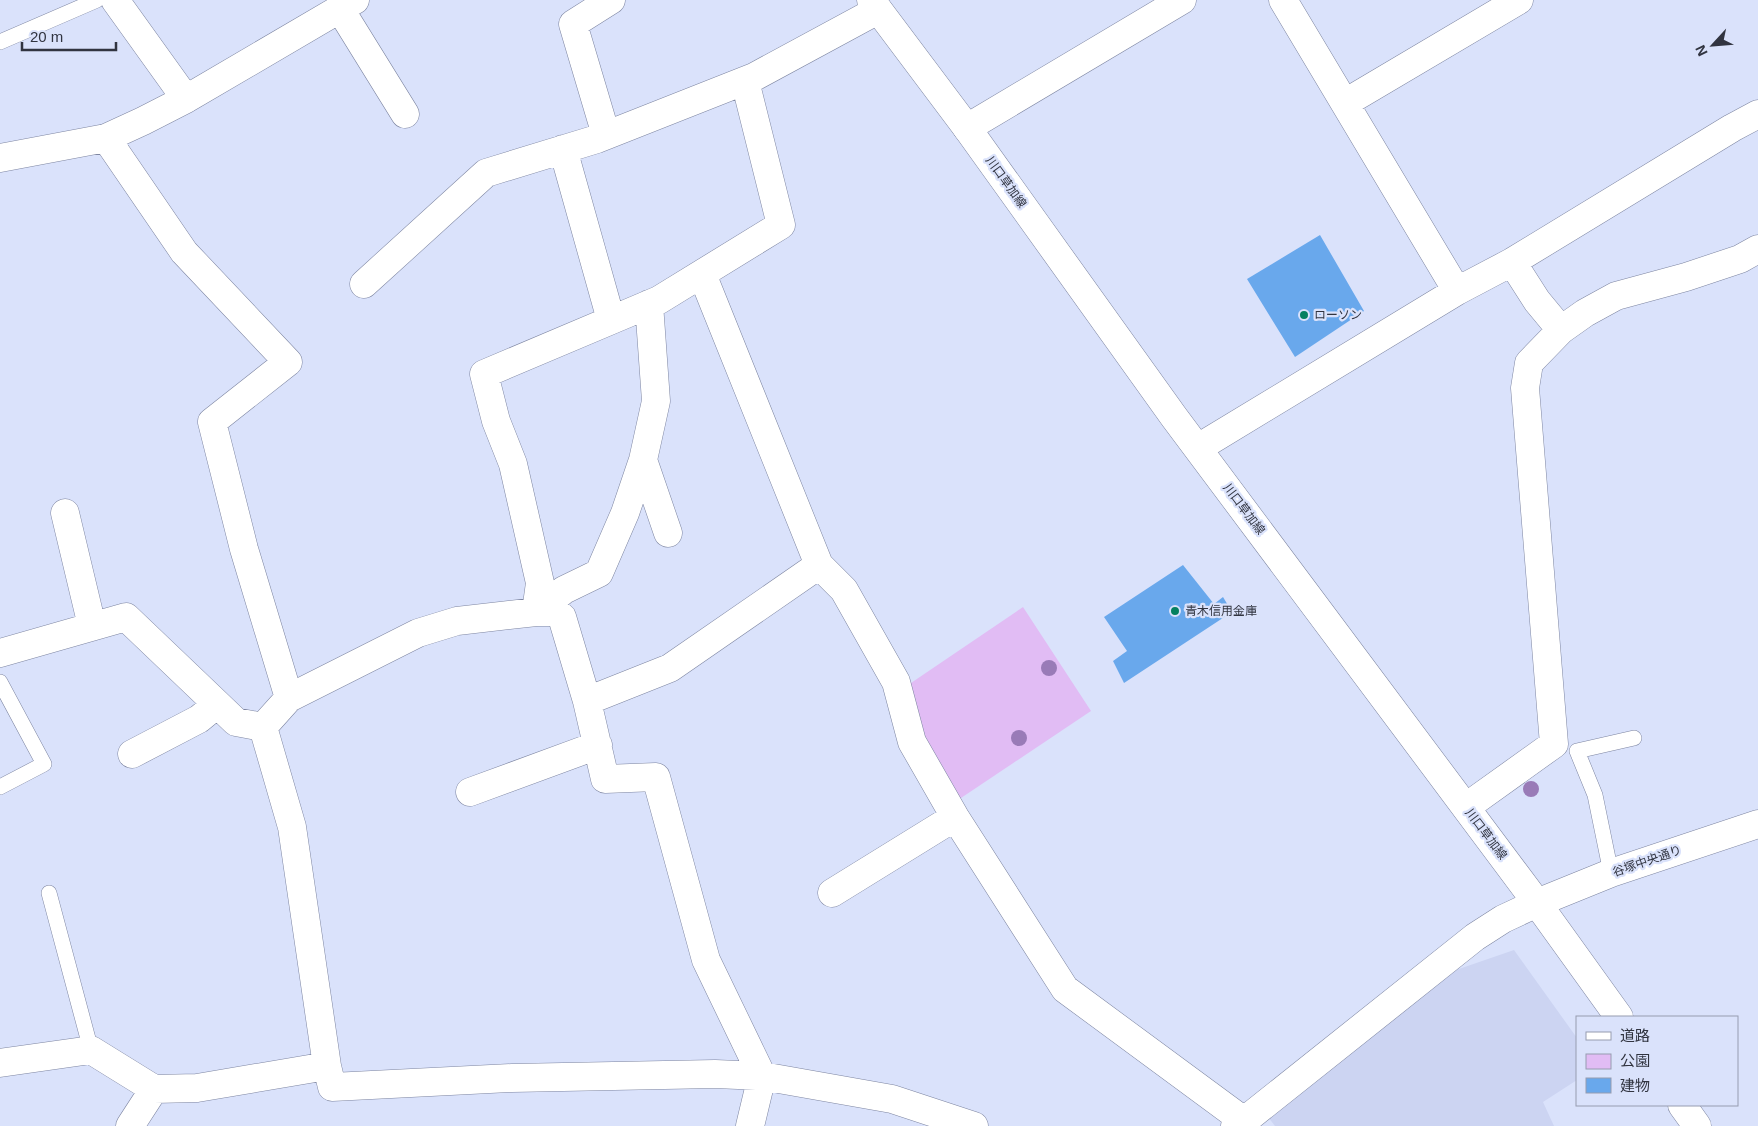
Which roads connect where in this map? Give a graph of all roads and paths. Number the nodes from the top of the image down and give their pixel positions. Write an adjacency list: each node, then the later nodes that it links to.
1 (97, 0): 9 (lane)
2 (115, 0): 11 (street)
3 (611, 0): 16 (street)
4 (1182, 0): 15 (street)
5 (1283, 0): 12 (street)
6 (1518, 0): 12 (street)
7 (348, 4): 11 (street); 13 (street)
8 (875, 5): 10 (street); 15 (street, 川口草加線)
9 (0, 42)
10 (745, 81): 16 (street); 22 (street)
11 (186, 99): 17 (street)
12 (1345, 103): 24 (street)
13 (405, 114)
14 (1758, 114): 21 (street)
15 (968, 128): 28 (street, 川口草加線)
16 (606, 135): 18 (street)
17 (106, 138): 19 (street); 37 (street)
18 (563, 149): 23 (street); 26 (street)
19 (0, 158)
20 (1758, 249): 27 (street)
21 (1512, 262): 24 (street); 27 (street)
22 (702, 274): 25 (street); 32 (street)
23 (364, 284)
24 (1457, 291): 28 (street)
25 (649, 304): 26 (street); 29 (street)
26 (611, 320): 33 (street)
27 (1561, 330): 46 (street)
28 (1198, 448): 46 (street, 川口草加線)
29 (643, 460): 31 (street); 33 (street)
30 (65, 513): 34 (street)
31 (668, 533)
32 (819, 565): 38 (street); 47 (street)
33 (536, 612): 37 (street); 38 (street)
34 (92, 626): 35 (street); 39 (street)
35 (0, 653)
36 (0, 682): 44 (lane)
37 (288, 698): 40 (street)
38 (587, 700): 42 (street)
39 (216, 704): 40 (street); 43 (street)
40 (263, 727): 56 (street)
41 (1634, 738): 49 (lane)
42 (598, 745): 45 (street); 57 (street)
43 (132, 754)
44 (0, 787)
45 (470, 792)
46 (1466, 807): 52 (street, 川口草加線)
47 (955, 817): 50 (street); 60 (street)
48 (1758, 824): 49 (street, 谷塚中央通り)
49 (1611, 873): 52 (street, 谷塚中央通り)
50 (832, 893)
51 (49, 894): 54 (lane)
52 (1537, 903): 53 (street, 川口草加線); 60 (street, 谷塚中央通り)
53 (1619, 1016)
54 (91, 1050): 55 (street); 58 (street)
55 (0, 1063)
56 (327, 1066): 57 (street); 58 (street)
57 (762, 1076): 62 (street); 63 (street)
58 (154, 1090): 61 (street)
59 (1683, 1106): 64 (street)
60 (1239, 1124)
61 (130, 1126)
62 (750, 1126)
63 (974, 1126)
64 (1698, 1126)

